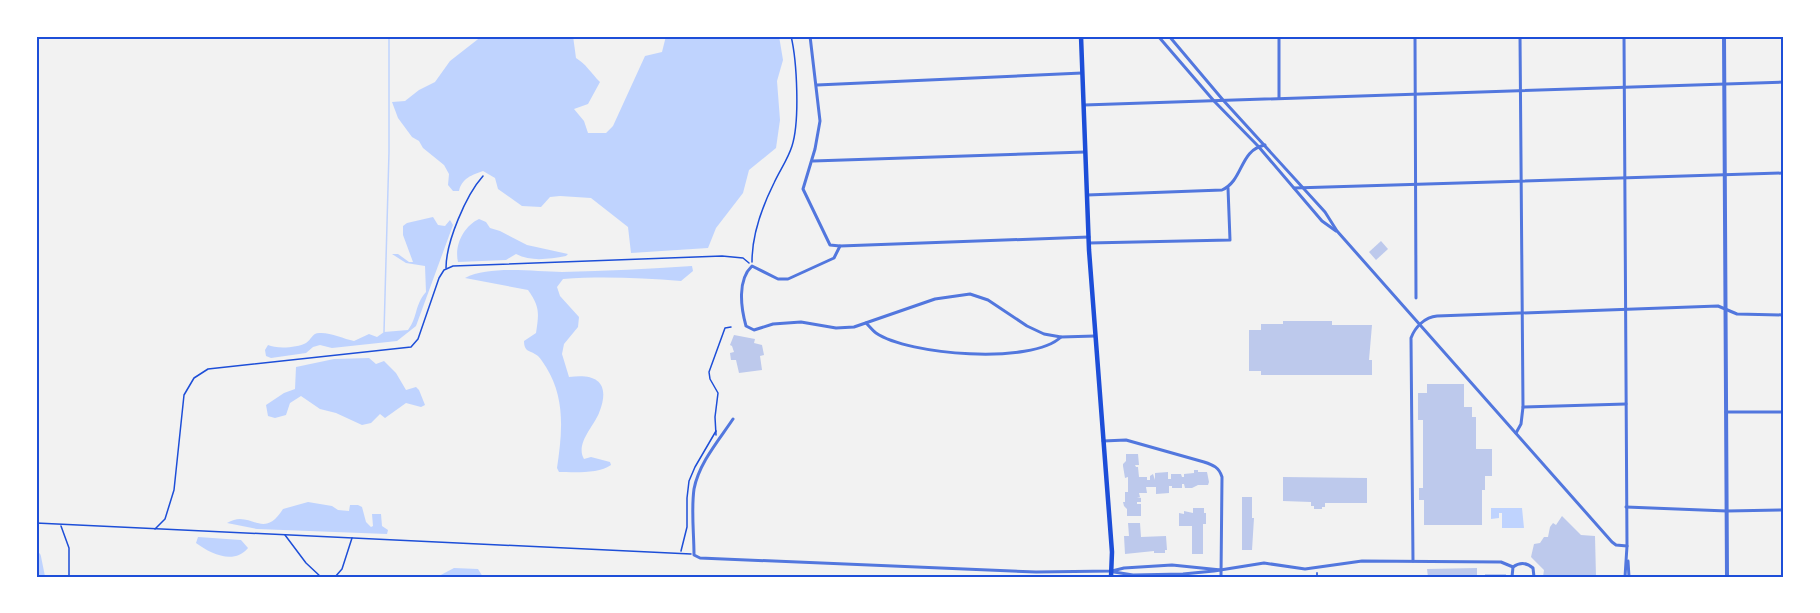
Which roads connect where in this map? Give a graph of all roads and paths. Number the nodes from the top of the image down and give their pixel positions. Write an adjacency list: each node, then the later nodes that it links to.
1 (791, 36): 40 (path)
2 (810, 36): 13 (street)
3 (1081, 36): 11 (main road)
4 (1158, 36): 20 (street)
5 (1169, 36): 19 (street)
6 (1279, 36): 18 (street)
7 (1415, 36): 17 (street)
8 (1520, 36): 16 (street)
9 (1624, 36): 15 (street)
10 (1724, 36): 14 (street)
11 (1082, 73): 13 (street); 21 (main road)
12 (1784, 82): 14 (street)
13 (817, 85): 25 (street)
14 (1724, 85): 15 (street); 27 (street)
15 (1624, 88): 16 (street); 29 (street)
16 (1521, 92): 17 (street); 30 (street)
17 (1415, 96): 18 (street); 31 (street)
18 (1279, 98): 19 (street)
19 (1223, 100): 20 (street); 22 (street)
20 (1214, 101): 21 (street); 23 (street)
21 (1084, 105): 24 (main road)
22 (1265, 145): 23 (street); 34 (street)
23 (1258, 146): 32 (street); 33 (street)
24 (1085, 152): 25 (street); 35 (main road)
25 (813, 161): 39 (street)
26 (1784, 173): 27 (street)
27 (1725, 175): 29 (street); 43 (street)
28 (483, 176): 41 (path)
29 (1624, 178): 30 (street); 44 (street)
30 (1521, 181): 31 (street); 45 (street)
31 (1416, 184): 34 (street); 42 (street)
32 (1228, 188): 35 (street); 38 (street)
33 (1294, 188): 34 (street); 36 (street)
34 (1303, 188): 36 (street)
35 (1087, 195): 37 (main road)
36 (1337, 231): 48 (street)
37 (1089, 237): 38 (main road); 39 (street)
38 (1089, 243): 50 (main road)
39 (840, 246): 40 (street)
40 (752, 266): 41 (path); 47 (street)
41 (446, 268): 65 (path)
42 (1416, 298)
43 (1726, 310): 44 (street); 46 (street); 54 (street)
44 (1625, 311): 45 (street); 52 (street)
45 (1522, 313): 48 (street); 53 (street)
46 (1784, 315)
47 (866, 322): 51 (street); 51 (street)
48 (1419, 325): 57 (street); 71 (street)
49 (731, 327): 58 (path)
50 (1095, 336): 51 (street); 59 (main road)
51 (1061, 337)
52 (1626, 404): 53 (street); 60 (street)
53 (1522, 407): 57 (street)
54 (1726, 412): 55 (street); 62 (street)
55 (1784, 412)
56 (733, 419): 58 (street)
57 (1516, 433): 68 (street)
58 (717, 441): 74 (street)
59 (1103, 441): 73 (street); 74 (main road)
60 (1626, 507): 62 (street); 68 (street)
61 (1784, 510): 62 (street)
62 (1727, 511): 83 (street)
63 (36, 523): 64 (path)
64 (61, 525): 65 (path); 75 (path)
65 (155, 529): 66 (path)
66 (285, 535): 67 (path); 76 (path)
67 (352, 538): 70 (path); 77 (path)
68 (1627, 546): 69 (street)
69 (1627, 552): 81 (street); 82 (street)
70 (688, 553)
71 (1413, 561): 72 (street); 73 (street)
72 (1513, 567): 79 (street); 80 (street)
73 (1221, 570): 74 (street); 74 (street); 78 (street)
74 (1111, 574)
75 (69, 577)
76 (321, 577)
77 (335, 577)
78 (1221, 577)
79 (1512, 577)
80 (1534, 577)
81 (1624, 577)
82 (1629, 577)
83 (1727, 577)

